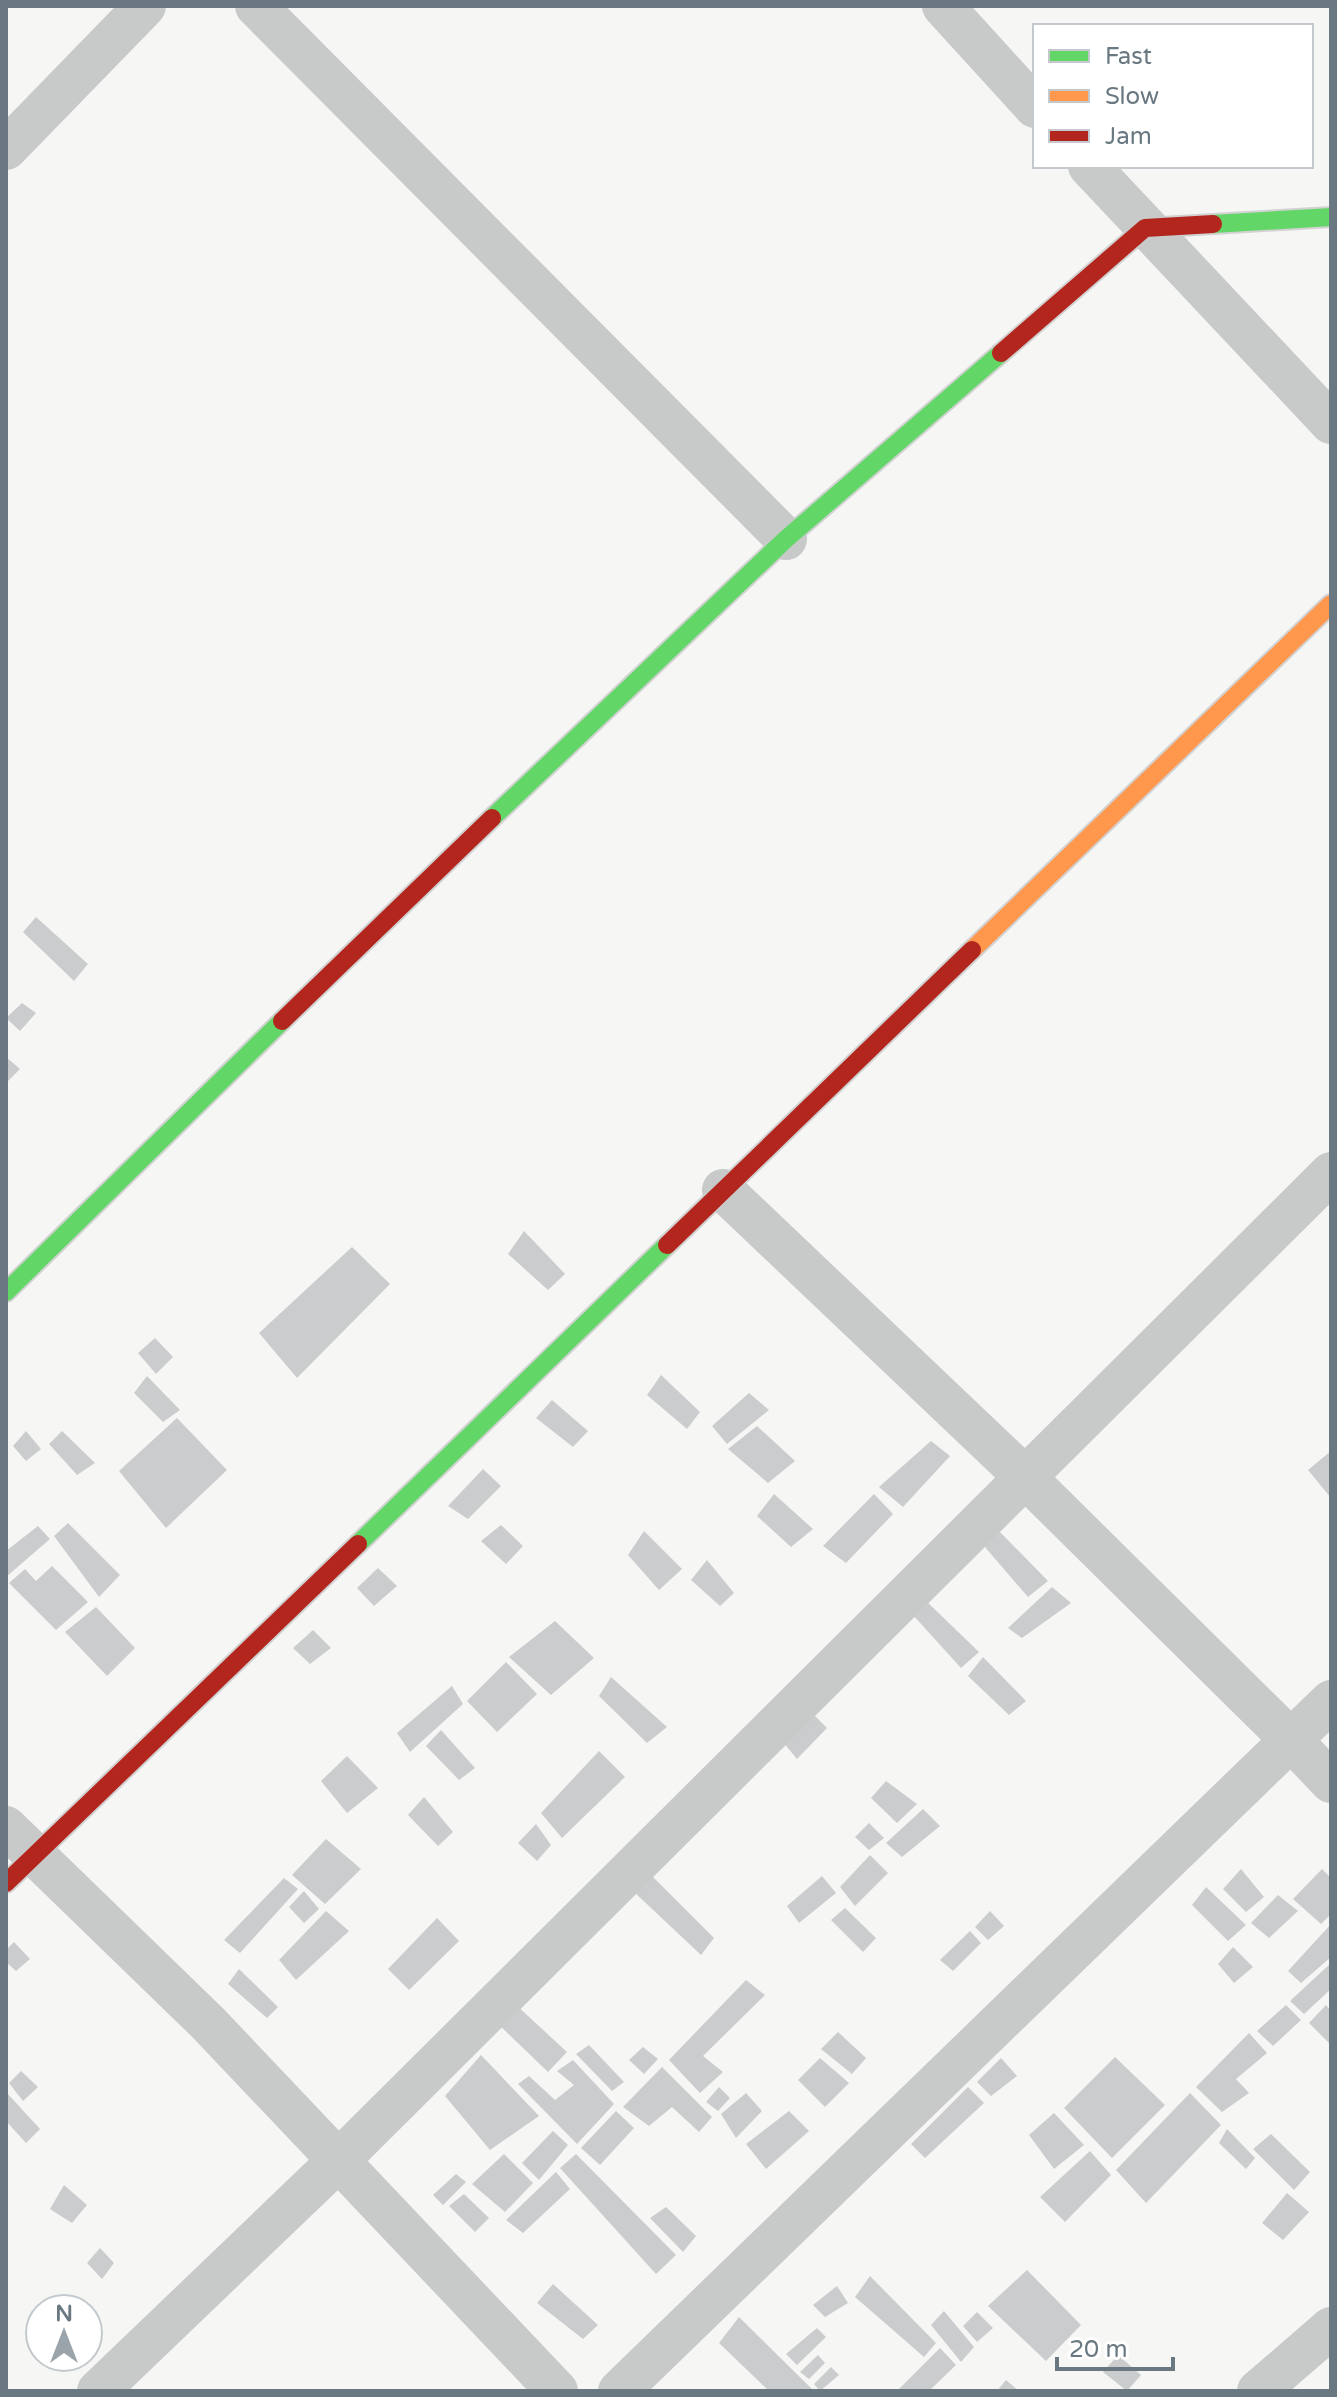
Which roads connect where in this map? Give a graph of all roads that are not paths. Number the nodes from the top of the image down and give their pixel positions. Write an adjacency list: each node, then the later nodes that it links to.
1 (145, 6): 5 (street)
2 (256, 6): 10 (street)
3 (943, 6): 4 (street)
4 (1033, 105)
5 (6, 149)
6 (1091, 168): 8 (street)
7 (1331, 217): 8 (street)
8 (1145, 228): 9 (street); 10 (street)
9 (1331, 423)
10 (786, 539): 14 (street)
11 (1331, 604): 13 (street)
12 (1331, 1173): 15 (street)
13 (723, 1190): 15 (street); 19 (street)
14 (6, 1292)
15 (1026, 1478): 17 (street); 21 (street)
16 (1331, 1701): 17 (street)
17 (1292, 1741): 18 (street); 25 (street)
18 (1331, 1782)
19 (20, 1840): 20 (street); 21 (street)
20 (6, 1883)
21 (340, 2159): 23 (street); 24 (street)
22 (1331, 2328): 26 (street)
23 (98, 2391)
24 (557, 2391)
25 (619, 2391)
26 (1258, 2391)

